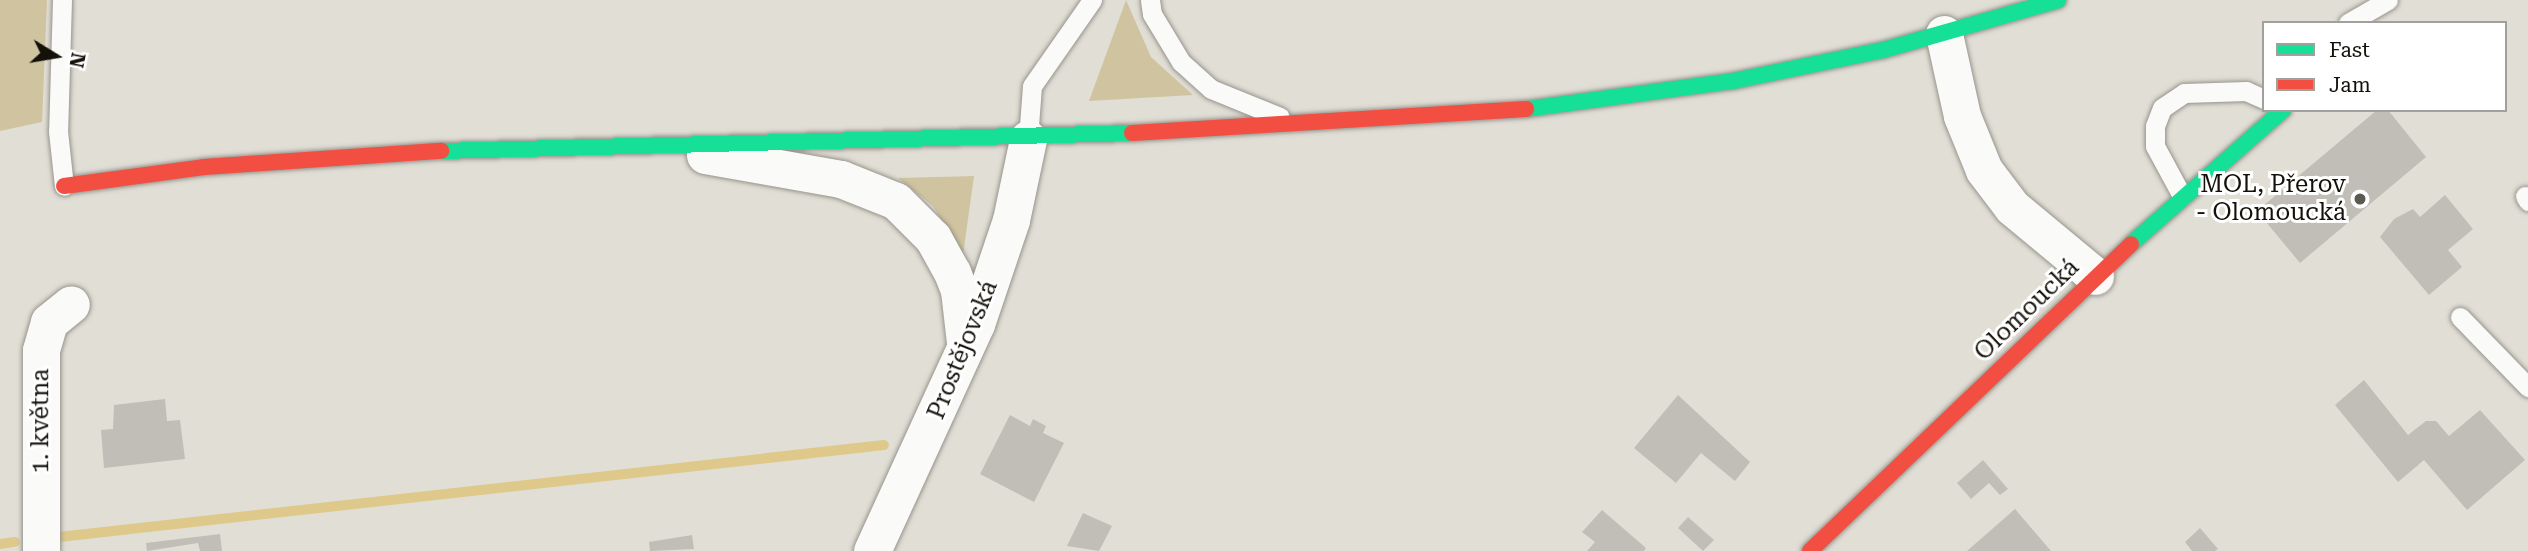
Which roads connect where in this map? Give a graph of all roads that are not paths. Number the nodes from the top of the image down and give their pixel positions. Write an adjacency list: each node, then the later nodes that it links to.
1 (62, 0): 13 (lane)
2 (1092, 0): 11 (lane)
3 (1150, 0): 10 (lane)
4 (2058, 0): 7 (street)
5 (2388, 0): 6 (lane)
6 (2351, 21)
7 (1944, 34): 10 (street); 15 (street)
8 (2262, 99): 14 (lane)
9 (2278, 112): 14 (street, Olomoucká)
10 (1303, 126): 11 (street)
11 (1028, 139): 12 (street); 18 (street, Prostějovská)
12 (659, 146): 13 (street); 18 (street)
13 (64, 186)
14 (2182, 196): 15 (street, Olomoucká)
15 (2095, 276): 22 (street, Olomoucká)
16 (71, 304): 20 (street, 1. května)
17 (2460, 317): 19 (lane)
18 (966, 350): 21 (street, Prostějovská)
19 (2528, 387)
20 (41, 551)
21 (872, 551)
22 (1810, 551)

